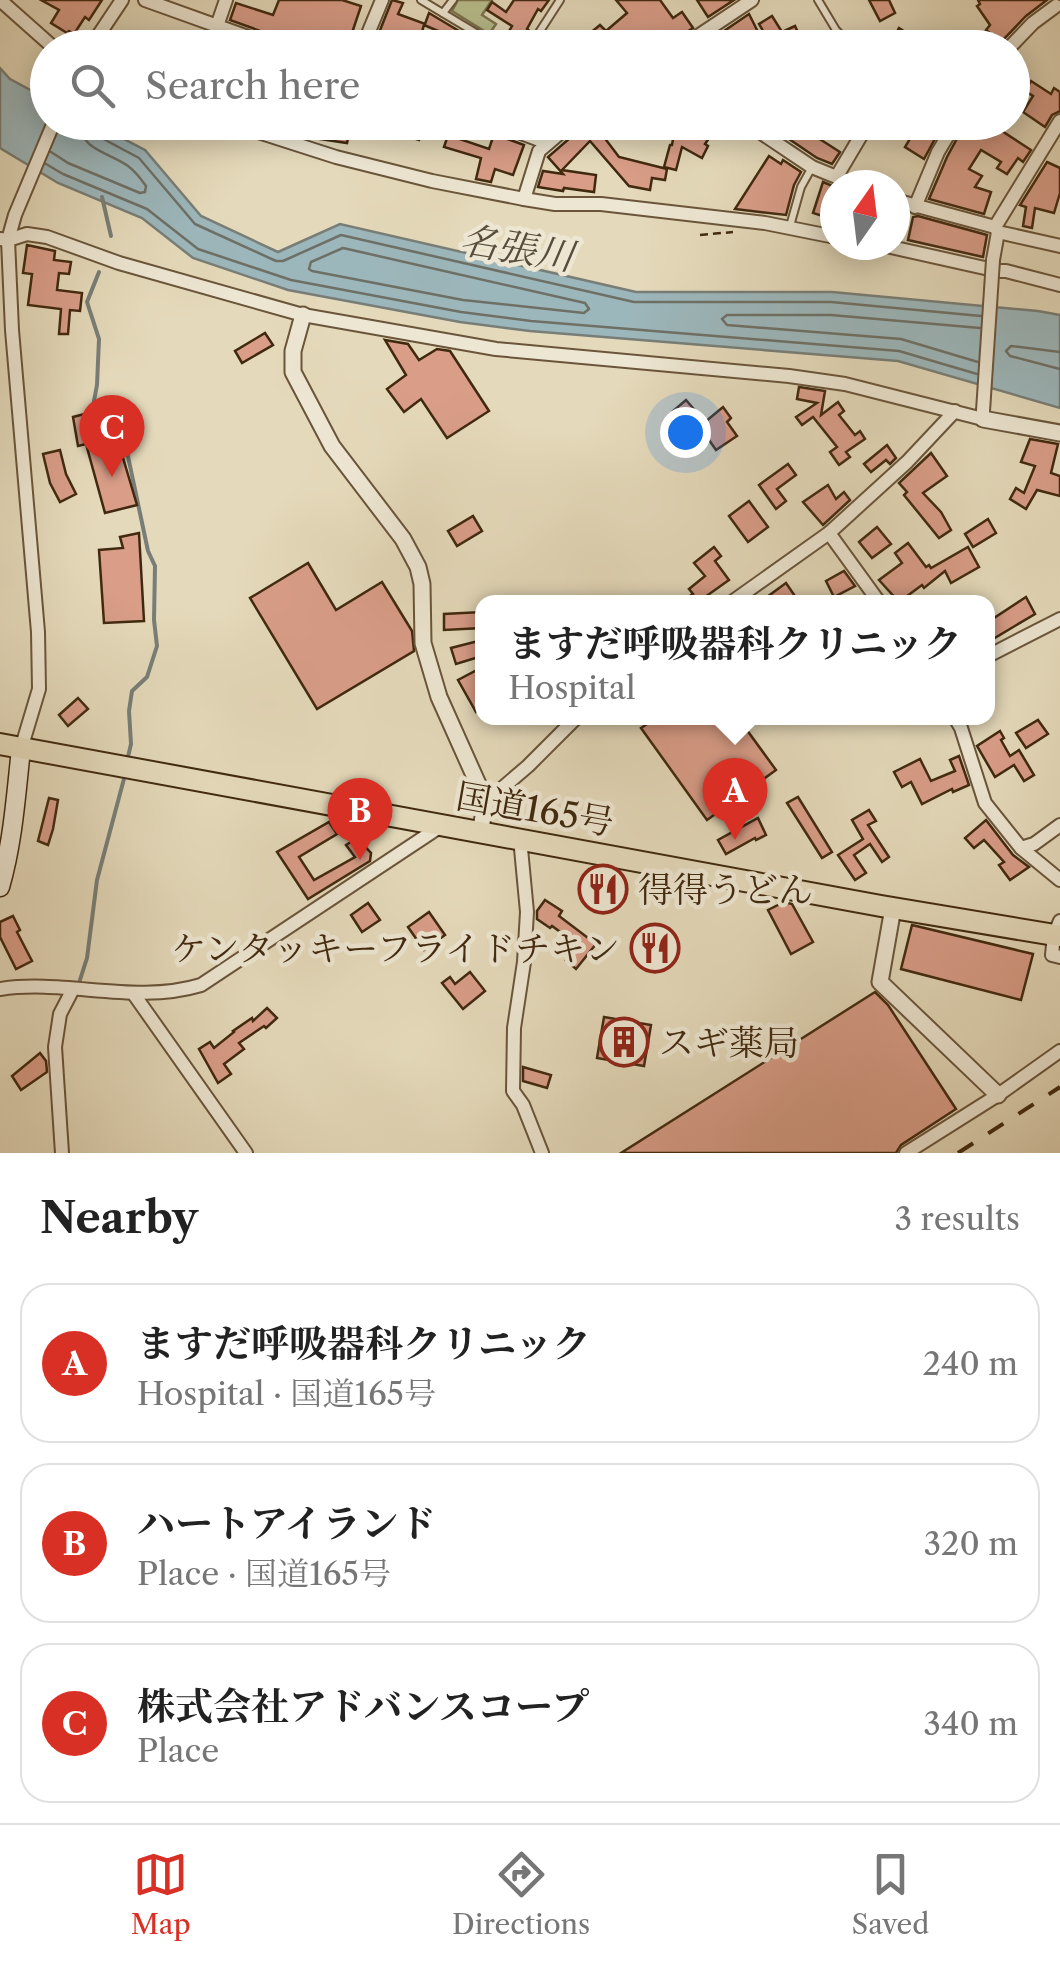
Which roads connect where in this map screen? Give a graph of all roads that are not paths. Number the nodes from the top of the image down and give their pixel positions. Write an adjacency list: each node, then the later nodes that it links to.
1 (0, 0): 14 (street)
2 (122, 0): 15 (street)
3 (145, 0): 13 (street)
4 (226, 0): 13 (street)
5 (382, 0): 17 (street)
6 (421, 0): 12 (lane)
7 (453, 0): 12 (lane)
8 (560, 0): 19 (lane)
9 (752, 0): 20 (street)
10 (818, 0): 21 (lane)
11 (1056, 6): 22 (street)
12 (443, 13): 18 (lane)
13 (217, 26): 16 (street)
14 (34, 30)
15 (102, 30)
16 (228, 30)
17 (370, 30)
18 (471, 30)
19 (541, 30)
20 (707, 30)
21 (836, 30)
22 (1025, 30)
23 (1060, 121): 39 (street)
24 (46, 140): 41 (street)
25 (283, 140): 35 (street)
26 (542, 140): 31 (street)
27 (551, 140): 31 (street)
28 (771, 140): 32 (street)
29 (858, 140): 33 (street)
30 (945, 140): 37 (street)
31 (548, 142): 35 (street)
32 (812, 168): 34 (street); 38 (lane)
33 (841, 170)
34 (820, 172)
35 (524, 199): 38 (street)
36 (910, 205): 37 (street)
37 (915, 207): 39 (street)
38 (790, 226): 40 (street)
39 (996, 230): 42 (street); 47 (street, bridge)
40 (820, 233)
41 (4, 239): 45 (street); 56 (street)
42 (1060, 246)
43 (910, 251): 44 (street)
44 (1060, 285)
45 (303, 315): 46 (street); 57 (street)
46 (955, 411): 47 (street); 49 (street)
47 (983, 415): 48 (street)
48 (1060, 433)
49 (828, 533): 50 (street); 51 (street)
50 (742, 595)
51 (874, 595)
52 (1060, 619): 53 (street)
53 (995, 652)
54 (569, 725): 57 (street)
55 (959, 725): 62 (street)
56 (9, 746): 59 (highway, 国道165号); 64 (main road)
57 (486, 802): 60 (street)
58 (1060, 825): 62 (street)
59 (441, 826): 60 (highway, 国道165号); 70 (street)
60 (480, 832): 61 (highway, 国道165号)
61 (520, 838): 65 (highway, 国道165号); 75 (street)
62 (1021, 848): 63 (street)
63 (1060, 880)
64 (0, 887)
65 (892, 908): 66 (highway, 国道165号); 72 (street)
66 (1058, 931): 67 (street)
67 (1060, 957)
68 (0, 989): 69 (street)
69 (73, 989): 70 (street); 73 (street)
70 (133, 993): 74 (street)
71 (1060, 1050): 72 (street)
72 (998, 1095): 76 (street)
73 (62, 1153)
74 (246, 1153)
75 (542, 1153)
76 (906, 1153)

